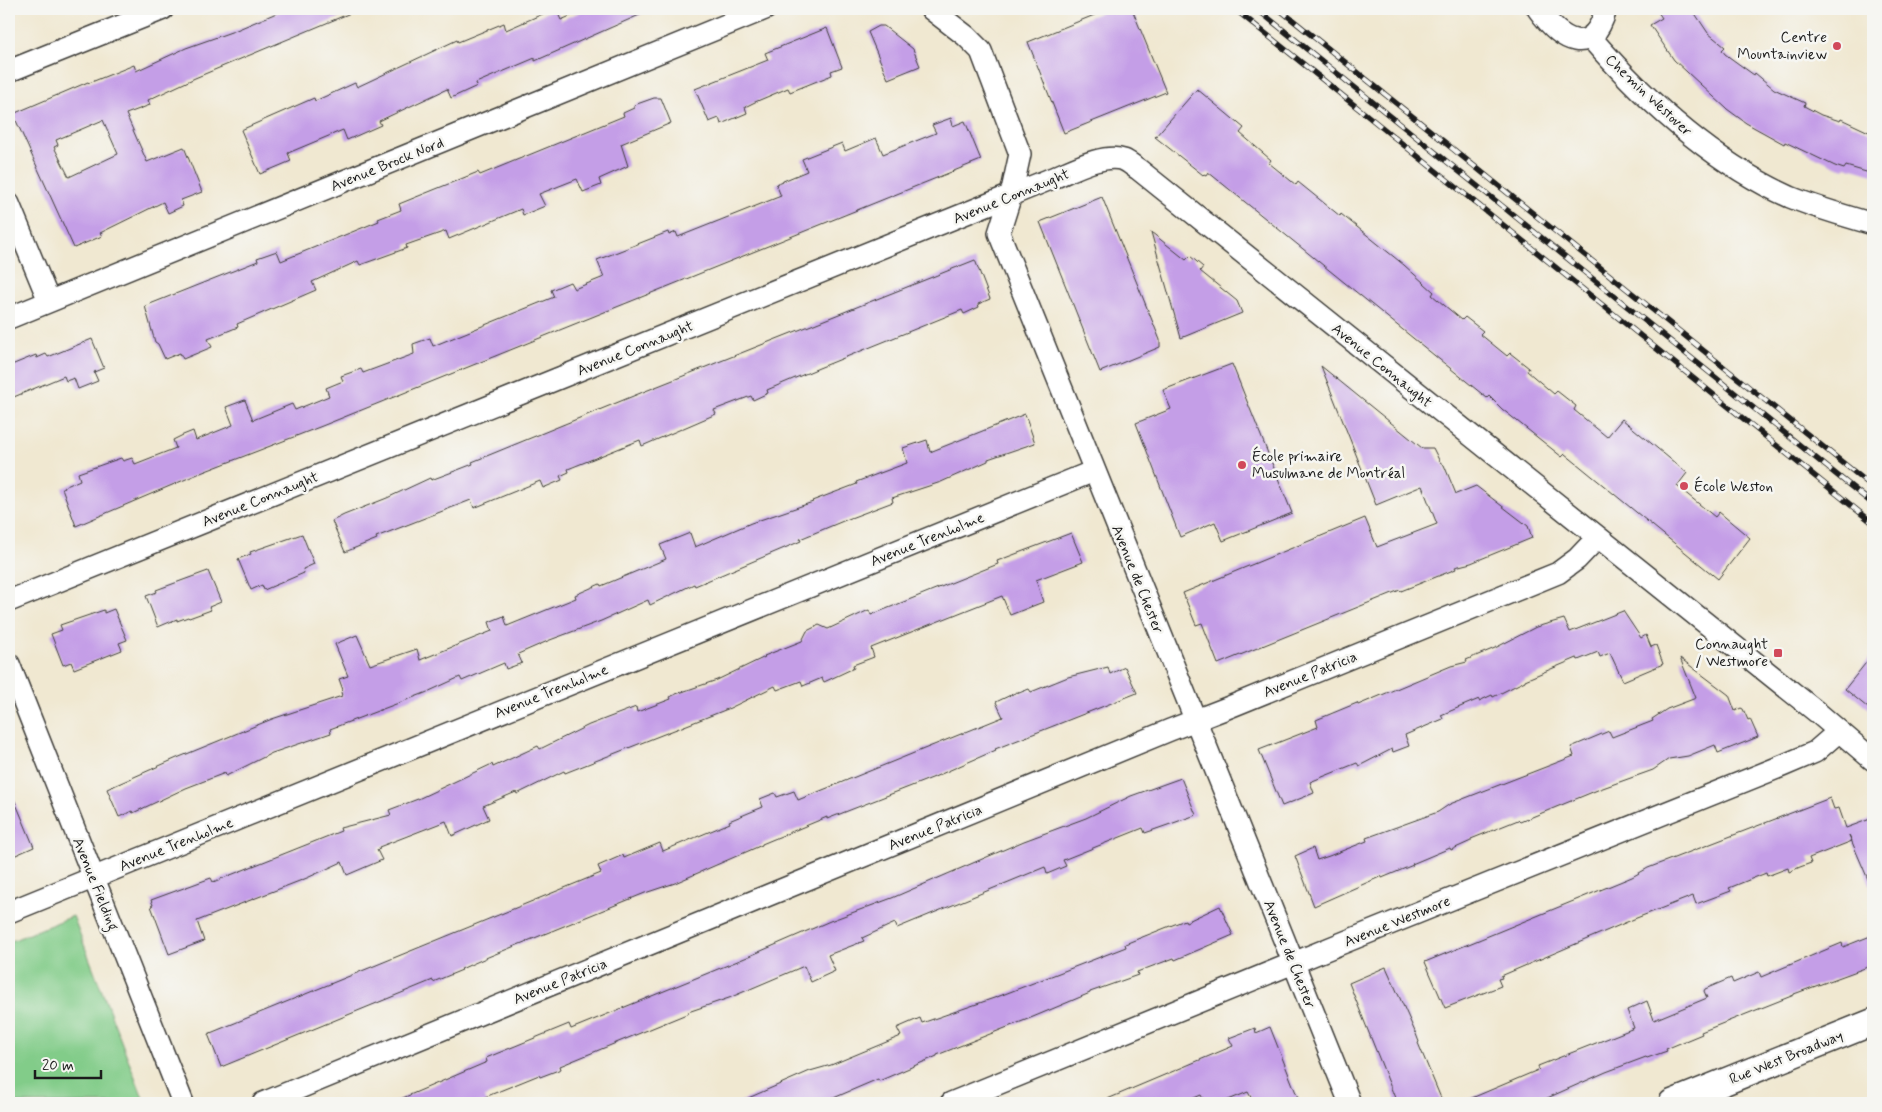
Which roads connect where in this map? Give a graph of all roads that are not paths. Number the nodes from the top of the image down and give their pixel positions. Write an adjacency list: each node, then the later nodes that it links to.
1 (163, 9): 7 (street)
2 (765, 9): 11 (street, Avenue Brock Nord)
3 (932, 9): 8 (street, Avenue de Chester)
4 (1538, 9): 6 (street)
5 (1606, 9): 6 (street)
6 (1591, 38): 10 (street, Chemin Westover)
7 (9, 71)
8 (1011, 195): 13 (street, Avenue de Chester); 14 (street, Avenue Connaught); 15 (street, Avenue Connaught)
9 (9, 204): 11 (street)
10 (1873, 224)
11 (50, 301): 12 (street, Avenue Brock Nord)
12 (9, 318)
13 (1094, 471): 17 (street, Avenue de Chester); 20 (street, Avenue Trenholme)
14 (1597, 538): 17 (street, Avenue Patricia); 18 (street, Avenue Connaught)
15 (9, 601)
16 (9, 664): 20 (street, Avenue Fielding)
17 (1195, 720): 22 (street, Avenue de Chester); 25 (street, Avenue Patricia)
18 (1838, 732): 19 (street, Avenue Connaught); 22 (street, Avenue Westmore)
19 (1873, 760)
20 (94, 878): 21 (street, Avenue Trenholme); 24 (street, Avenue Fielding)
21 (9, 912)
22 (1294, 963): 26 (street, Avenue Westmore); 27 (street, Avenue de Chester)
23 (1873, 1022): 28 (street, Rue West Broadway)
24 (183, 1103)
25 (263, 1103)
26 (951, 1103)
27 (1350, 1103)
28 (1672, 1103)

